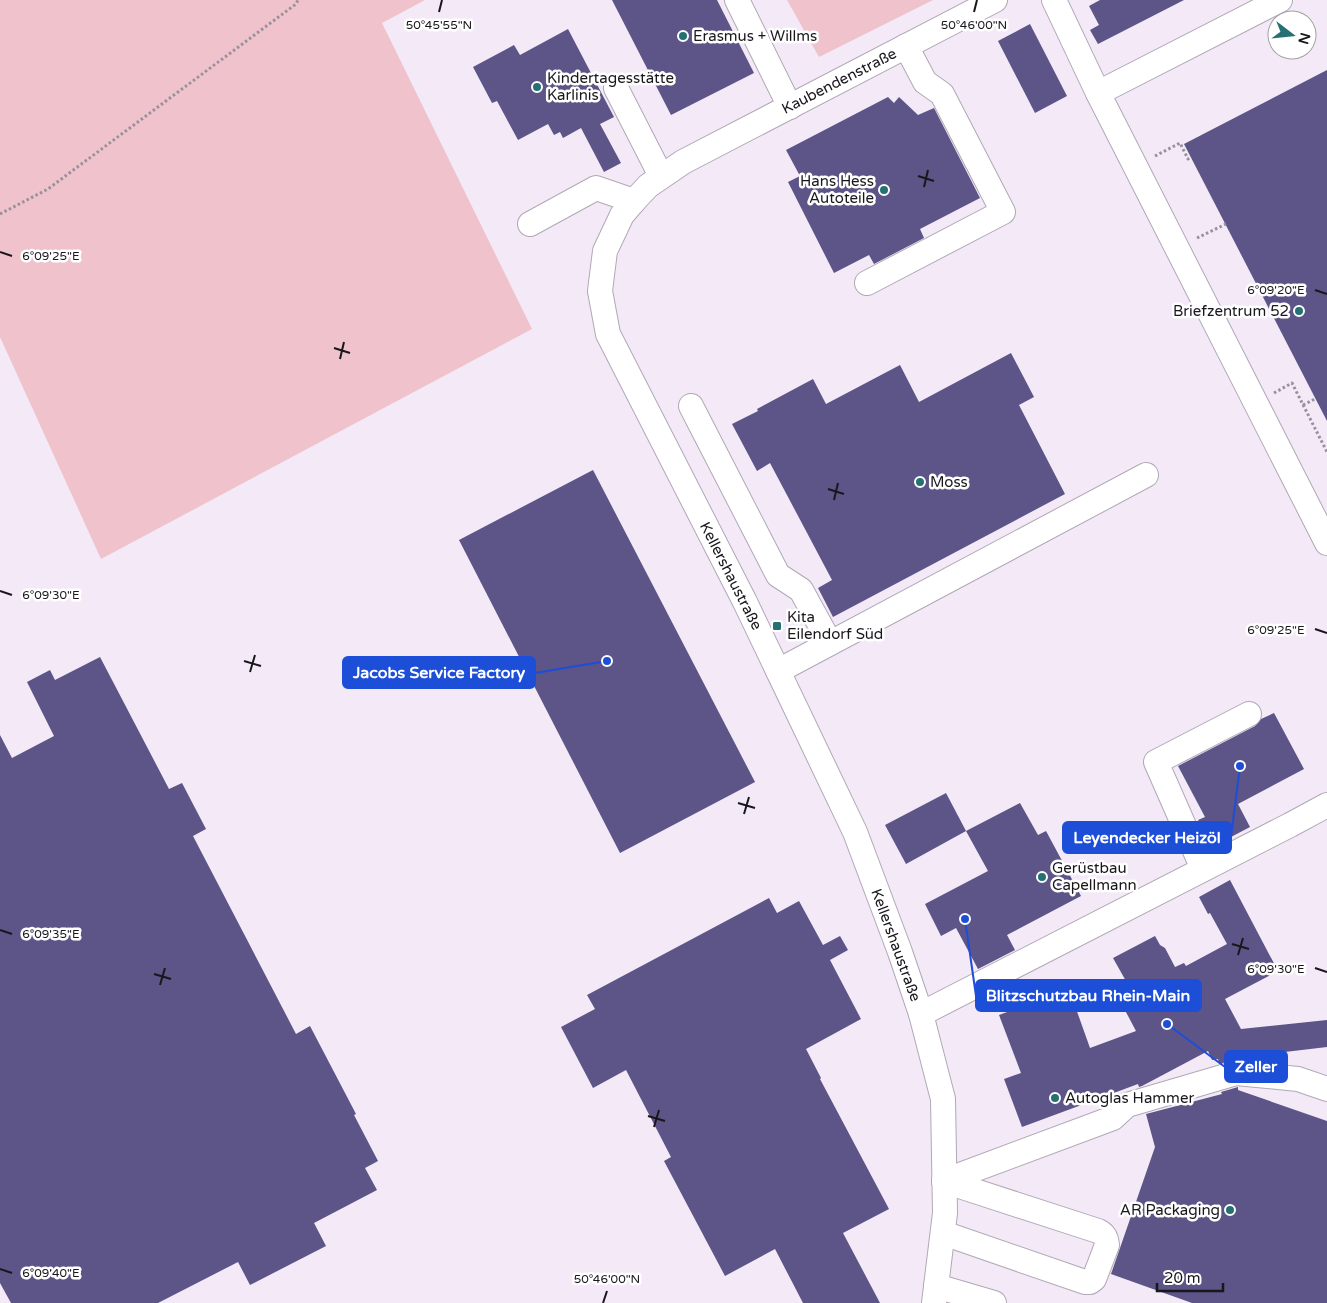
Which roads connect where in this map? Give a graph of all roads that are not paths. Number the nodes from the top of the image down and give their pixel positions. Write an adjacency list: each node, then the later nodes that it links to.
1 (737, 0): 8 (street)
2 (995, 0): 5 (street, Kaubendenstraße)
3 (1054, 0): 7 (street)
4 (1280, 0): 7 (street)
5 (906, 46): 8 (street, Kaubendenstraße); 13 (street)
6 (616, 88): 10 (street)
7 (1098, 93): 16 (street)
8 (790, 107): 9 (street, Kaubendenstraße)
9 (683, 162): 10 (street, Kellershaustraße)
10 (661, 176): 11 (street, Kellershaustraße)
11 (634, 201): 12 (street); 18 (street, Kellershaustraße)
12 (530, 224)
13 (867, 283)
14 (691, 406): 17 (street)
15 (1146, 475): 17 (street)
16 (1327, 543)
17 (830, 643): 18 (street)
18 (778, 671): 22 (street, Kellershaustraße)
19 (1249, 714): 21 (street)
20 (1327, 804): 21 (street, Kellershaustraße)
21 (1203, 869): 22 (street, Kellershaustraße)
22 (921, 1014): 24 (street, Kellershaustraße)
23 (1327, 1089): 24 (street)
24 (944, 1180): 25 (street, Kellershaustraße); 25 (street)
25 (943, 1233): 26 (street, Kellershaustraße)
26 (935, 1294): 27 (street)
27 (994, 1303)

